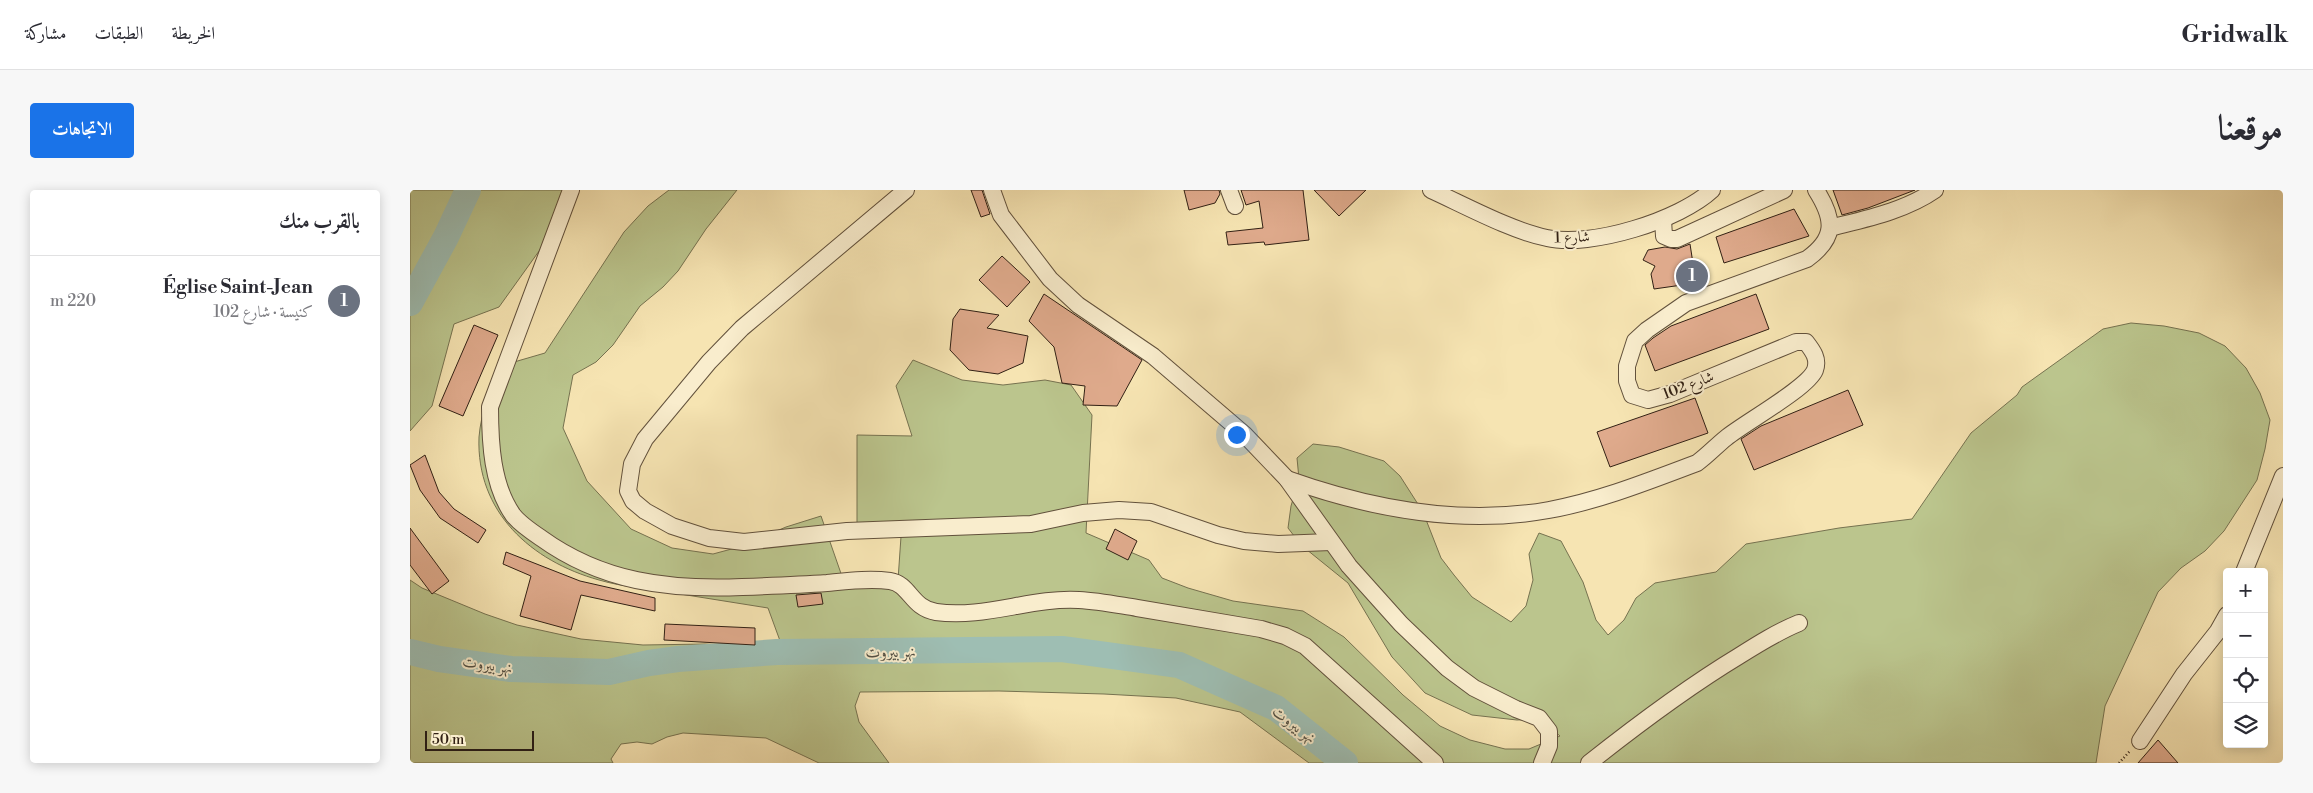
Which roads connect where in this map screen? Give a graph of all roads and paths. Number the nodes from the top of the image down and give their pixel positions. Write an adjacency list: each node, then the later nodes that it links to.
1 (571, 190): 20 (street)
2 (906, 190): 15 (street)
3 (992, 190): 14 (street)
4 (1229, 190): 10 (street)
5 (1431, 190): 11 (street, شارع 1)
6 (1712, 190): 11 (street, شارع 1)
7 (1784, 190): 11 (street)
8 (1816, 190): 12 (street)
9 (1935, 190): 12 (street)
10 (1235, 206)
11 (1664, 220)
12 (1830, 228): 14 (street, شارع 102)
13 (2283, 476): 16 (street)
14 (1287, 479): 15 (street)
15 (1331, 542): 21 (street)
16 (2246, 568)
17 (2223, 622): 19 (street)
18 (1799, 623): 22 (street)
19 (2140, 740)
20 (1435, 763)
21 (1542, 763)
22 (1588, 763)

